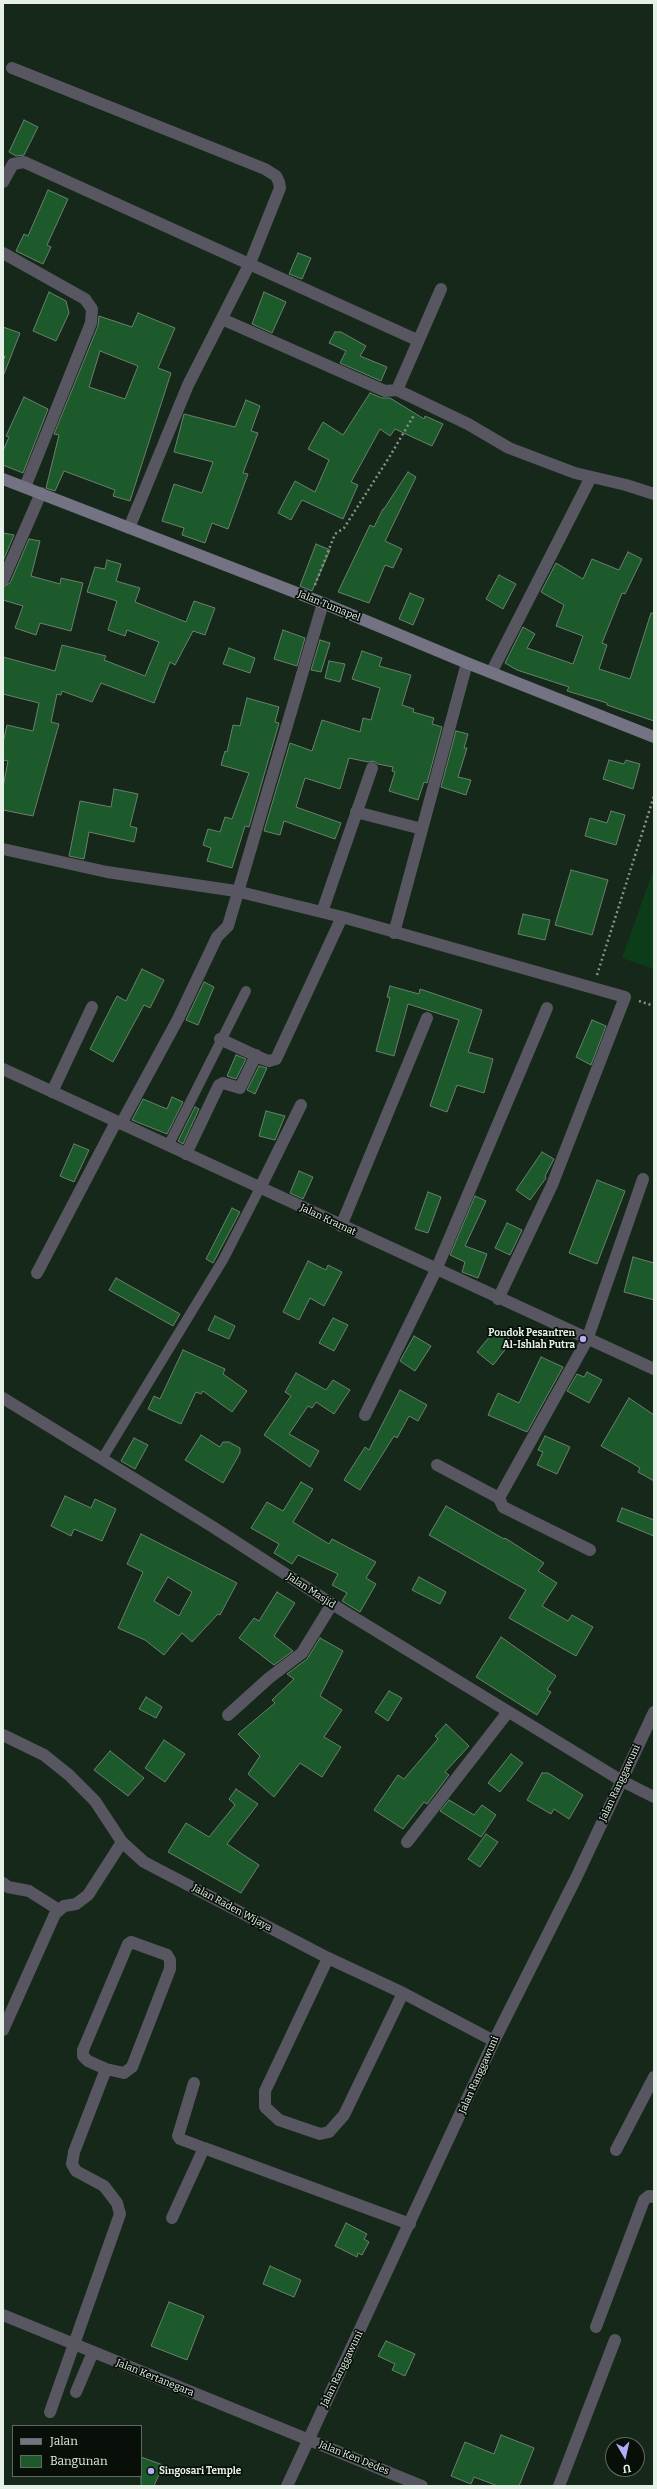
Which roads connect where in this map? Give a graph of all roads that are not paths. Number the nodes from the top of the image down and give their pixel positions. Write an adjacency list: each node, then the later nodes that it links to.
1 (12, 68): 4 (street)
2 (3, 182): 4 (street)
3 (3, 254): 11 (street)
4 (250, 263): 6 (street); 7 (street)
5 (441, 289): 7 (street)
6 (222, 319): 8 (street); 14 (street)
7 (417, 340): 8 (street)
8 (397, 390): 9 (street)
9 (591, 477): 13 (street); 18 (street)
10 (3, 479): 11 (street, Jalan Tumapel)
11 (25, 487): 12 (street, Jalan Tumapel)
12 (41, 493): 14 (street, Jalan Tumapel); 15 (street)
13 (654, 494)
14 (129, 528): 16 (street, Jalan Tumapel)
15 (3, 580)
16 (323, 603): 17 (street, Jalan Tumapel); 24 (street)
17 (467, 663): 18 (street, Jalan Tumapel); 22 (street)
18 (492, 671): 19 (street, Jalan Tumapel)
19 (654, 737)
20 (372, 768): 21 (street)
21 (356, 812): 22 (street); 25 (street)
22 (422, 829): 27 (street)
23 (3, 849): 24 (street)
24 (236, 891): 25 (street); 37 (street)
25 (322, 912): 26 (street)
26 (342, 917): 27 (street); 33 (street)
27 (394, 933): 45 (street)
28 (246, 991): 32 (lane)
29 (92, 1007): 35 (street)
30 (547, 1008): 43 (street)
31 (427, 1018): 42 (street)
32 (220, 1039): 33 (street); 38 (lane)
33 (256, 1055): 39 (street)
34 (3, 1069): 35 (street, Jalan Kramat)
35 (52, 1092): 37 (street, Jalan Kramat)
36 (301, 1105): 41 (street)
37 (119, 1123): 38 (street, Jalan Kramat); 44 (street)
38 (168, 1146): 39 (street, Jalan Kramat)
39 (186, 1154): 41 (street, Jalan Kramat)
40 (643, 1179): 46 (street)
41 (260, 1188): 42 (street, Jalan Kramat); 50 (lane)
42 (341, 1226): 43 (street, Jalan Kramat)
43 (436, 1270): 45 (street, Jalan Kramat); 49 (street)
44 (37, 1273)
45 (498, 1299): 46 (street, Jalan Kramat)
46 (587, 1340): 47 (street, Jalan Kramat); 52 (street)
47 (654, 1369)
48 (3, 1398): 50 (street, Jalan Masjid)
49 (365, 1414)
50 (102, 1459): 54 (street, Jalan Masjid)
51 (438, 1465): 52 (street)
52 (499, 1498): 53 (street)
53 (590, 1550)
54 (332, 1604): 55 (street, Jalan Masjid); 57 (street)
55 (508, 1712): 59 (street, Jalan Masjid); 62 (street)
56 (654, 1712): 59 (street, Jalan Ranggawuni)
57 (228, 1715)
58 (3, 1735): 61 (street, Jalan Raden Wijaya)
59 (622, 1781): 60 (street, Jalan Masjid); 68 (street, Jalan Ranggawuni)
60 (654, 1797)
61 (122, 1842): 64 (street); 65 (street, Jalan Raden Wijaya)
62 (407, 1842)
63 (3, 1884): 64 (street)
64 (59, 1910): 67 (street)
65 (328, 1958): 66 (street, Jalan Raden Wijaya); 66 (street)
66 (403, 1993): 68 (street, Jalan Raden Wijaya)
67 (3, 2030)
68 (494, 2041): 76 (street, Jalan Ranggawuni)
69 (106, 2069): 69 (street); 80 (street)
70 (654, 2078): 73 (street)
71 (194, 2083): 72 (street)
72 (204, 2148): 75 (street); 76 (street)
73 (616, 2150)
74 (654, 2197): 78 (street)
75 (172, 2218)
76 (410, 2224): 84 (street, Jalan Ranggawuni)
77 (3, 2315): 80 (street, Jalan Kertanegara)
78 (596, 2327)
79 (615, 2340): 87 (street)
80 (75, 2346): 81 (street, Jalan Kertanegara); 83 (street)
81 (93, 2352): 82 (street); 84 (street, Jalan Kertanegara)
82 (76, 2392)
83 (50, 2412)
84 (308, 2440): 85 (street, Jalan Ranggawuni); 86 (street, Jalan Ken Dedes)
85 (287, 2486)
86 (422, 2486)
87 (559, 2486)

